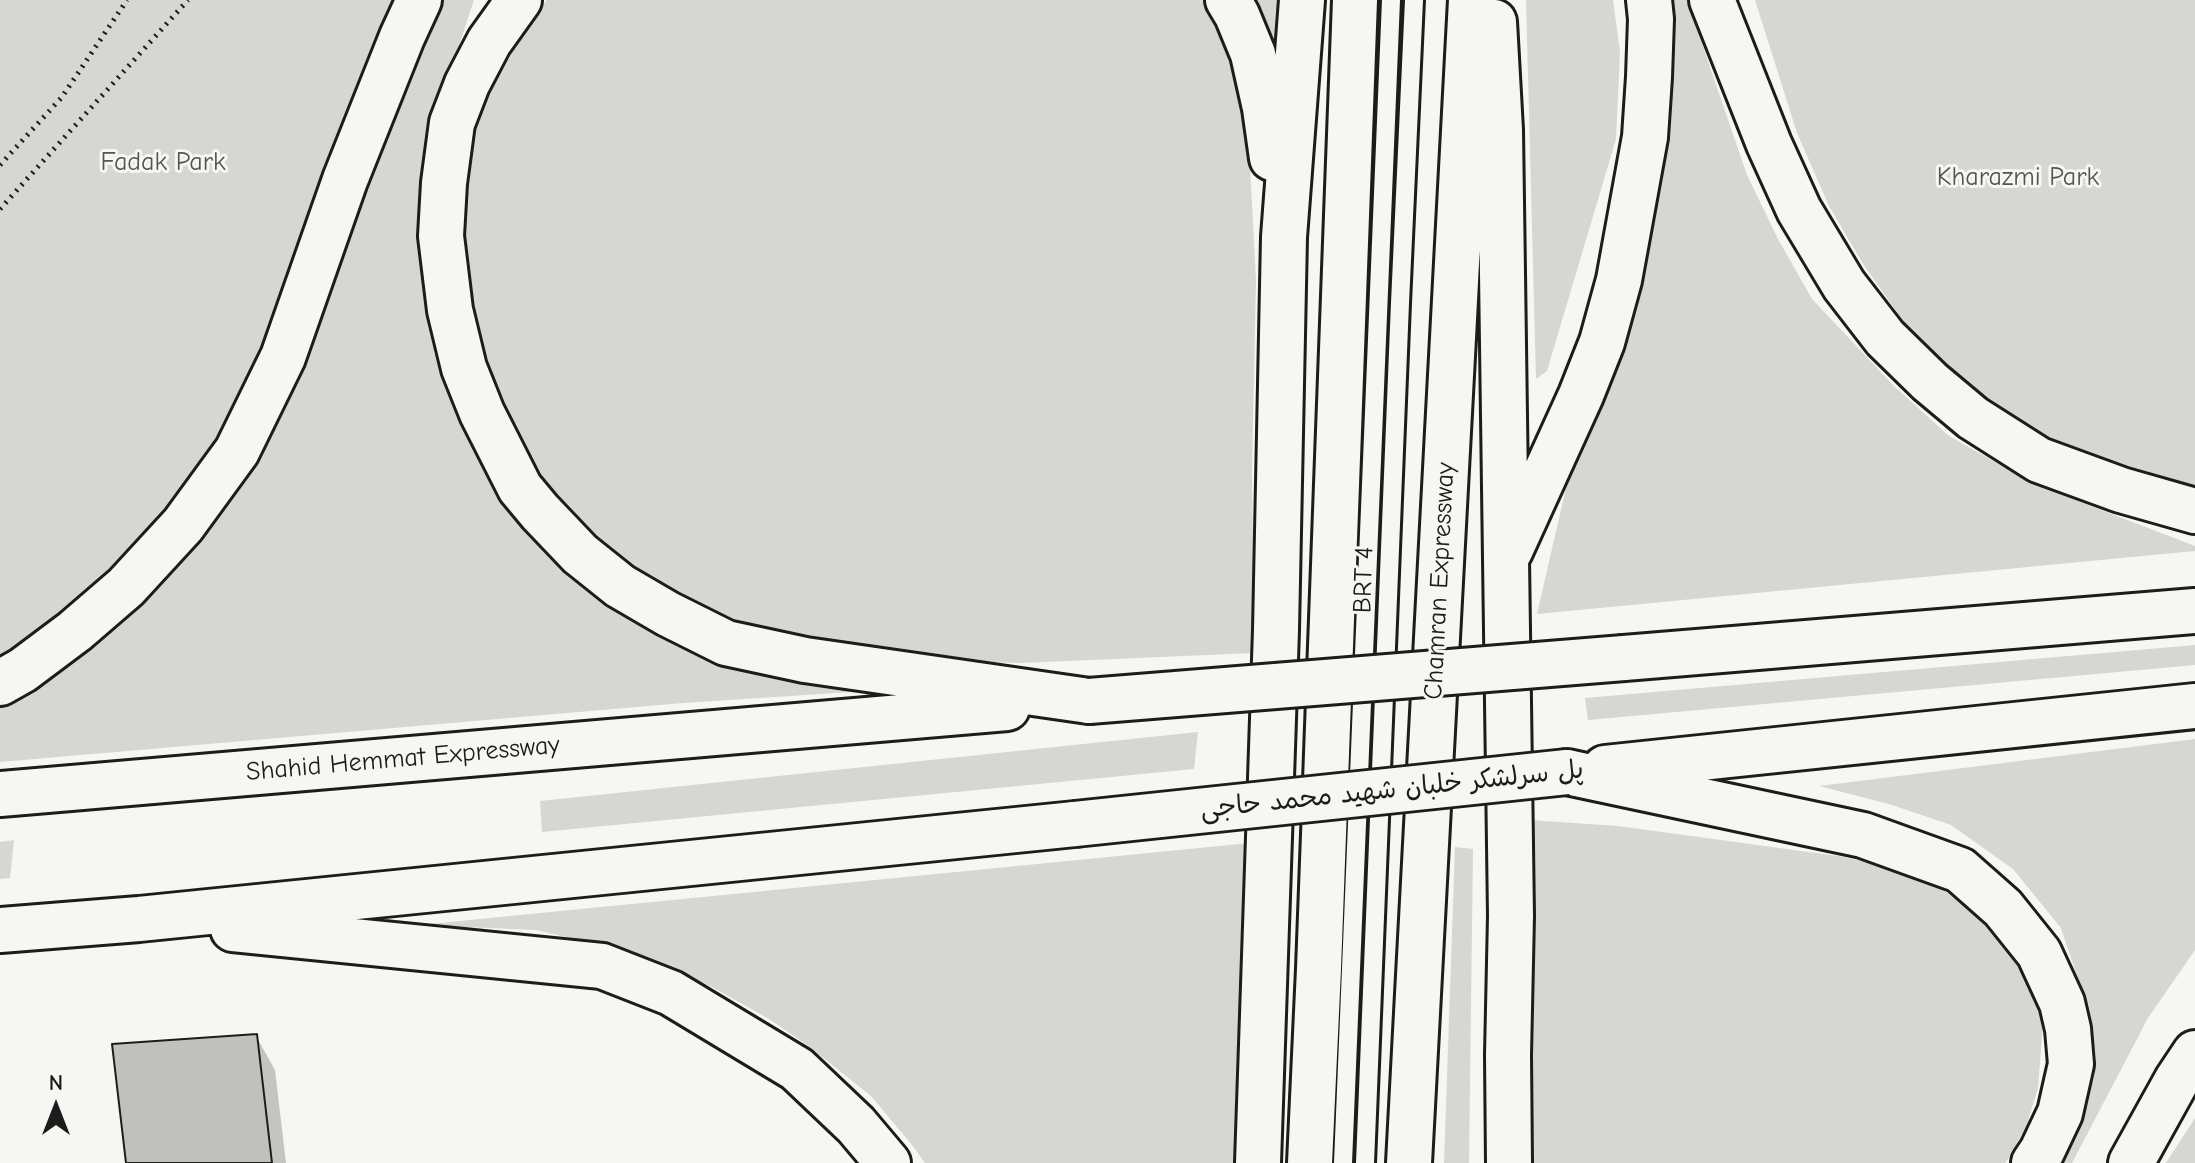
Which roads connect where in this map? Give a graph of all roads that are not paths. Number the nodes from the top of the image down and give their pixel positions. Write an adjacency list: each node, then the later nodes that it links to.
1 (419, 0): 16 (highway)
2 (519, 0): 17 (highway)
3 (1228, 0): 12 (highway)
4 (1302, 0): 12 (highway)
5 (1355, 0): 26 (highway)
6 (1391, 0): 27 (lane, BRT 4)
7 (1414, 0): 28 (lane, BRT 4)
8 (1471, 0): 29 (highway, Chamran Expressway)
9 (1492, 0): 14 (highway)
10 (1649, 0): 14 (highway)
11 (1712, 0): 13 (highway)
12 (1284, 237): 25 (highway)
13 (2195, 511)
14 (1506, 561): 30 (highway)
15 (2195, 611): 17 (highway, bridge)
16 (0, 683)
17 (1089, 701): 20 (highway, Shahid Hemmat Expressway)
18 (2195, 706): 19 (highway, پل سرلشکر خلبان شهید محمد حاجی)
19 (1567, 772): 21 (highway, پل سرلشکر خلبان شهید محمد حاجی, bridge); 31 (highway)
20 (0, 794)
21 (139, 919): 22 (highway); 24 (highway)
22 (0, 930)
23 (2195, 1053): 32 (highway)
24 (888, 1163)
25 (1258, 1163)
26 (1310, 1163)
27 (1343, 1163)
28 (1365, 1163)
29 (1409, 1163)
30 (1509, 1163)
31 (2034, 1163)
32 (2131, 1163)

